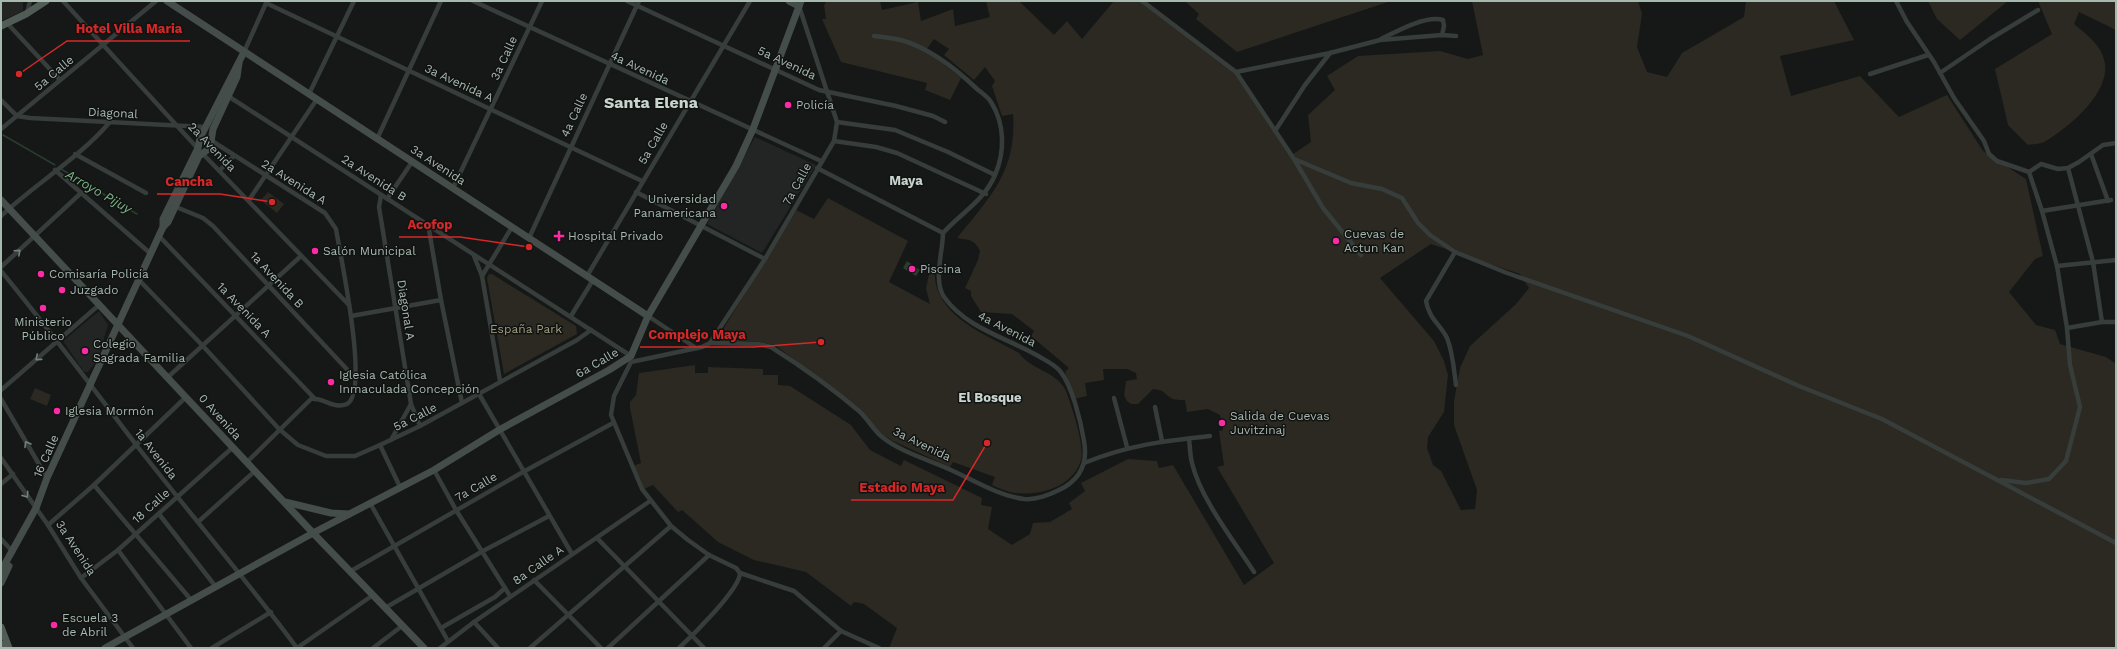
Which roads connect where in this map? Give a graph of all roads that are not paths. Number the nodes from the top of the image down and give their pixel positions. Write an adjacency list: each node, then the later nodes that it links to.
1 (30, 1): 19 (street)
2 (46, 1): 19 (main road)
3 (63, 1): 27 (street, 2a Avenida)
4 (156, 1): 27 (street, 5a Calle)
5 (167, 1): 29 (street, 3a Avenida)
6 (354, 1): 25 (street)
7 (441, 1): 35 (street)
8 (473, 1): 21 (street, 4a Avenida)
9 (542, 1): 21 (street, 3a Calle)
10 (627, 1): 16 (street, 5a Avenida)
11 (750, 1): 28 (street, 5a Calle)
12 (789, 1): 17 (street)
13 (1142, 1): 36 (street)
14 (1896, 1): 31 (street)
15 (267, 2): 25 (street, 3a Avenida A); 29 (street)
16 (638, 3): 28 (street, 5a Avenida); 33 (street, 4a Calle)
17 (800, 4): 34 (street, 6a Calle); 40 (street, 7a Calle)
18 (2038, 10): 38 (street)
19 (26, 14): 20 (main road)
20 (4, 25): 39 (street)
21 (529, 27): 33 (street, 4a Avenida); 46 (street, 3a Calle)
22 (1442, 35): 24 (street); 26 (street); 26 (street)
23 (874, 36): 74 (street)
24 (1456, 36)
25 (337, 37): 35 (street, 3a Avenida A); 41 (street)
26 (1380, 40): 30 (street)
27 (103, 45): 39 (street, 5a Calle); 51 (street, 2a Avenida)
28 (724, 45): 34 (street, 5a Avenida); 45 (street, 5a Calle)
29 (244, 52): 32 (street); 41 (street, 3a Avenida)
30 (1330, 54): 36 (street); 55 (street)
31 (1928, 55): 37 (street); 38 (street)
32 (239, 63): 42 (street); 54 (street)
33 (609, 64): 45 (street, 4a Avenida); 61 (street, 4a Calle)
34 (776, 70): 40 (street, 5a Avenida); 53 (street, 6a Calle)
35 (409, 71): 46 (street, 3a Avenida A); 58 (street)
36 (1236, 72): 55 (street)
37 (1870, 74)
38 (1940, 74): 73 (street)
39 (60, 80): 47 (street, 5a Calle)
40 (828, 93): 48 (street, 7a Calle); 49 (street, 5a Avenida)
41 (309, 94): 43 (street, 3a Avenida)
42 (228, 96): 56 (street, 2a Avenida B); 57 (street)
43 (317, 99): 56 (street); 58 (street, 3a Avenida)
44 (1, 100): 47 (street)
45 (689, 101): 53 (street, 4a Avenida); 76 (street, 5a Calle)
46 (491, 109): 61 (street, 3a Avenida A); 77 (street, 3a Calle)
47 (17, 116): 50 (street, Diagonal); 52 (street, 5a Calle)
48 (837, 122): 59 (street, 7a Calle); 74 (street)
49 (945, 122)
50 (109, 123): 51 (street, Diagonal); 63 (street)
51 (178, 127): 54 (street, Diagonal); 62 (street, 2a Avenida)
52 (1, 129)
53 (753, 129): 67 (street, 4a Avenida); 92 (street, 6a Calle)
54 (205, 130): 57 (street, 2a Avenida A); 62 (street)
55 (1275, 131): 66 (street)
56 (292, 137): 75 (street); 82 (street, 2a Avenida B)
57 (212, 139): 62 (street); 65 (street, 2a Avenida A)
58 (378, 139): 68 (street, 3a Avenida)
59 (834, 141): 67 (street, 7a Calle); 81 (street)
60 (2116, 143): 64 (street)
61 (571, 147): 76 (street, 3a Avenida A); 98 (street, 4a Calle)
62 (200, 150): 72 (street, 2a Avenida); 87 (street); 93 (street)
63 (76, 154): 71 (street); 80 (street)
64 (2091, 154): 70 (street); 86 (street)
65 (234, 156): 72 (street); 75 (street, 2a Avenida A)
66 (1294, 159): 99 (street); 101 (street)
67 (821, 161): 69 (street, 7a Calle)
68 (412, 162): 77 (street, 3a Avenida); 83 (street)
69 (818, 168): 95 (street); 104 (street, 7a Calle)
70 (2068, 168): 73 (street); 86 (street)
71 (55, 170): 79 (street); 88 (street)
72 (220, 170): 85 (street, 2a Avenida)
73 (2029, 172): 89 (street)
74 (996, 175): 81 (street)
75 (265, 177): 85 (street); 117 (street, 2a Avenida A)
76 (642, 181): 78 (street, 5a Calle)
77 (453, 188): 94 (street, 3a Avenida)
78 (636, 192): 92 (street); 112 (street, 5a Calle)
79 (81, 193): 96 (street); 100 (street)
80 (146, 193)
81 (986, 194): 95 (street)
82 (380, 195): 83 (street, 2a Avenida B); 118 (street, Diagonal A)
83 (387, 199): 91 (street, 2a Avenida B)
84 (1, 200): 88 (street, 0 Avenida)
85 (249, 200): 102 (street, 2a Avenida)
86 (2077, 205): 89 (street); 106 (street)
87 (176, 207): 93 (street); 114 (street, 1a Avenida B)
88 (9, 208): 90 (street); 96 (street, 0 Avenida)
89 (2042, 211): 108 (street)
90 (1, 216)
91 (428, 224): 103 (street, 2a Avenida B); 115 (street)
92 (701, 226): 104 (street); 122 (street, 6a Calle)
93 (163, 227): 97 (street, 16 Calle)
94 (512, 227): 98 (street, 3a Avenida); 107 (street)
95 (943, 233): 160 (street, 4a Avenida)
96 (36, 236): 109 (street, one-way to 96); 116 (street, 0 Avenida)
97 (159, 236): 100 (street, 16 Calle); 119 (street, 1a Avenida A)
98 (529, 238): 112 (street, 3a Avenida)
99 (1455, 252): 137 (street); 167 (street)
100 (151, 254): 113 (street, 16 Calle)
101 (1361, 255)
102 (301, 256): 114 (street); 117 (street, 2a Avenida)
103 (474, 256): 107 (street, 2a Avenida B); 111 (street)
104 (765, 259): 129 (street, 7a Calle)
105 (2116, 260): 106 (street)
106 (2093, 262): 108 (street); 123 (street)
107 (489, 265): 111 (street); 121 (street, 2a Avenida B)
108 (2056, 266): 126 (street)
109 (1, 268)
110 (1, 271): 128 (street, 1a Avenida)
111 (482, 276): 135 (street)
112 (590, 278): 121 (street, 5a Calle); 122 (street, 3a Avenida)
113 (139, 280): 125 (street, 16 Calle); 130 (street)
114 (269, 286): 119 (street); 134 (street, 1a Avenida B)
115 (441, 300): 118 (street); 144 (street)
116 (99, 305): 125 (street, 0 Avenida); 128 (street)
117 (349, 305): 120 (street, 2a Avenida A)
118 (396, 308): 120 (street); 145 (street, Diagonal A)
119 (236, 316): 130 (street); 143 (street, 1a Avenida A)
120 (351, 316): 134 (street, 2a Avenida A)
121 (570, 316): 127 (street, 2a Avenida B)
122 (648, 316): 131 (street, 3a Avenida); 132 (street, 6a Calle)
123 (2102, 322): 124 (street); 126 (street)
124 (2116, 322)
125 (118, 324): 133 (street, 0 Avenida); 136 (street, 16 Calle)
126 (2067, 328): 167 (street)
127 (591, 330): 132 (street, 2a Avenida B); 135 (street, 5a Calle)
128 (58, 341): 136 (street, 1a Avenida); 138 (street, one-way to 138)
129 (710, 343): 131 (street); 160 (street, 3a Avenida)
130 (202, 345): 133 (street); 149 (street)
131 (696, 348): 147 (street)
132 (630, 356): 150 (street, 6a Calle)
133 (168, 376): 140 (street, 0 Avenida)
134 (356, 379): 143 (street, 2a Avenida A)
135 (500, 381): 139 (street, 5a Calle)
136 (91, 384): 155 (street, 1a Avenida); 166 (street, 16 Calle)
137 (1456, 385)
138 (1, 390)
139 (479, 394): 144 (street, 5a Calle); 150 (street)
140 (186, 396): 155 (street); 157 (street, 0 Avenida)
141 (1114, 398): 158 (street)
142 (1, 399): 166 (street, one-way to 142)
143 (315, 399): 149 (street)
144 (462, 403): 148 (street, 5a Calle)
145 (411, 404): 148 (street, Diagonal A); 153 (street)
146 (1155, 407): 154 (street)
147 (613, 423): 164 (street, 7a Calle); 173 (street)
148 (420, 426): 153 (street, 5a Calle)
149 (279, 429): 156 (street, 5a Calle); 161 (street)
150 (499, 430): 162 (street, 6a Calle); 164 (street)
151 (1210, 436): 152 (street)
152 (1189, 439): 154 (street); 197 (street)
153 (391, 440): 156 (street, 5a Calle)
154 (1162, 441): 158 (street)
155 (136, 445): 169 (street); 171 (street, 1a Avenida)
156 (380, 445): 170 (street)
157 (232, 448): 161 (street, 0 Avenida); 171 (street, 18 Calle)
158 (1127, 448): 160 (street)
159 (1, 458): 165 (street, 3a Avenida)
160 (1085, 461)
161 (247, 462): 163 (street, 0 Avenida)
162 (434, 470): 170 (street, 6a Calle); 176 (street)
163 (255, 471): 172 (street, 0 Avenida); 180 (street)
164 (523, 472): 176 (street, 7a Calle); 179 (street)
165 (12, 474): 168 (street); 175 (street, 3a Avenida, one-way to 175)
166 (47, 478): 175 (street, 16 Calle)
167 (1998, 480): 187 (street)
168 (1, 484)
169 (94, 485): 181 (street); 183 (street)
170 (400, 487): 174 (street, 6a Calle)
171 (177, 496): 177 (street, 18 Calle); 180 (street, 1a Avenida)
172 (283, 501): 178 (street); 184 (street, 0 Avenida)
173 (650, 501): 182 (street); 185 (street, 8a Calle A)
174 (370, 503): 178 (street, 6a Calle); 188 (street)
175 (36, 508): 181 (street, 3a Avenida); 191 (street, 16 Calle)
176 (456, 510): 188 (street, 7a Calle); 190 (street)
177 (159, 514): 183 (street, 18 Calle); 203 (street)
178 (349, 514): 184 (street, 6a Calle)
179 (549, 516): 190 (street); 192 (street)
180 (198, 522): 198 (street, 1a Avenida)
181 (48, 525): 200 (street, 3a Avenida)
182 (671, 526): 193 (street); 194 (street)
183 (136, 533): 189 (street, 18 Calle); 208 (street)
184 (313, 533): 196 (street, 0 Avenida); 198 (street, 6a Calle)
185 (597, 538): 192 (street, 8a Calle A); 194 (street)
186 (1, 539): 191 (street)
187 (2116, 543)
188 (394, 546): 196 (street, 7a Calle); 205 (street)
189 (118, 550): 200 (street, 18 Calle); 212 (street)
190 (483, 551): 204 (street); 205 (street)
191 (13, 552): 195 (street, 16 Calle); 202 (street, 16 Calle)
192 (572, 554): 201 (street, 8a Calle A)
193 (709, 555): 199 (street); 209 (street)
194 (625, 566): 209 (street); 213 (street)
195 (1, 571)
196 (351, 571): 206 (street, 0 Avenida)
197 (1254, 572)
198 (241, 573): 203 (street, 6a Calle); 211 (street, 1a Avenida)
199 (740, 573): 218 (street); 219 (street)
200 (81, 578): 220 (street, 3a Avenida)
201 (534, 580): 207 (street, 8a Calle A); 213 (street)
202 (1, 583)
203 (216, 587): 208 (street, 6a Calle)
204 (505, 588): 207 (street); 217 (street)
205 (417, 589): 210 (street); 217 (street)
206 (373, 595): 210 (street, 0 Avenida); 229 (street)
207 (510, 596): 214 (street, 8a Calle A)
208 (192, 600): 212 (street, 6a Calle)
209 (658, 602): 219 (street); 236 (street)
210 (385, 608): 215 (street, 0 Avenida)
211 (271, 612): 228 (street); 229 (street, 1a Avenida)
212 (167, 614): 220 (street, 6a Calle); 227 (street)
213 (567, 615): 234 (street); 235 (street)
214 (474, 622): 221 (street, 8a Calle A); 233 (street)
215 (402, 626): 230 (street); 231 (street, 0 Avenida)
216 (1, 627): 224 (main road)
217 (441, 628): 221 (street)
218 (842, 631): 239 (street); 240 (street)
219 (692, 636): 237 (street); 238 (street)
220 (125, 637): 225 (street, 6a Calle); 226 (street, 3a Avenida)
221 (448, 641): 232 (street, 8a Calle A)
222 (1, 644): 223 (main road)
223 (2, 648)
224 (9, 648)
225 (105, 648)
226 (133, 648)
227 (191, 648)
228 (212, 648)
229 (297, 648)
230 (373, 648)
231 (424, 648)
232 (440, 648)
233 (498, 648)
234 (530, 648)
235 (601, 648)
236 (608, 648)
237 (679, 648)
238 (704, 648)
239 (824, 648)
240 (879, 648)

